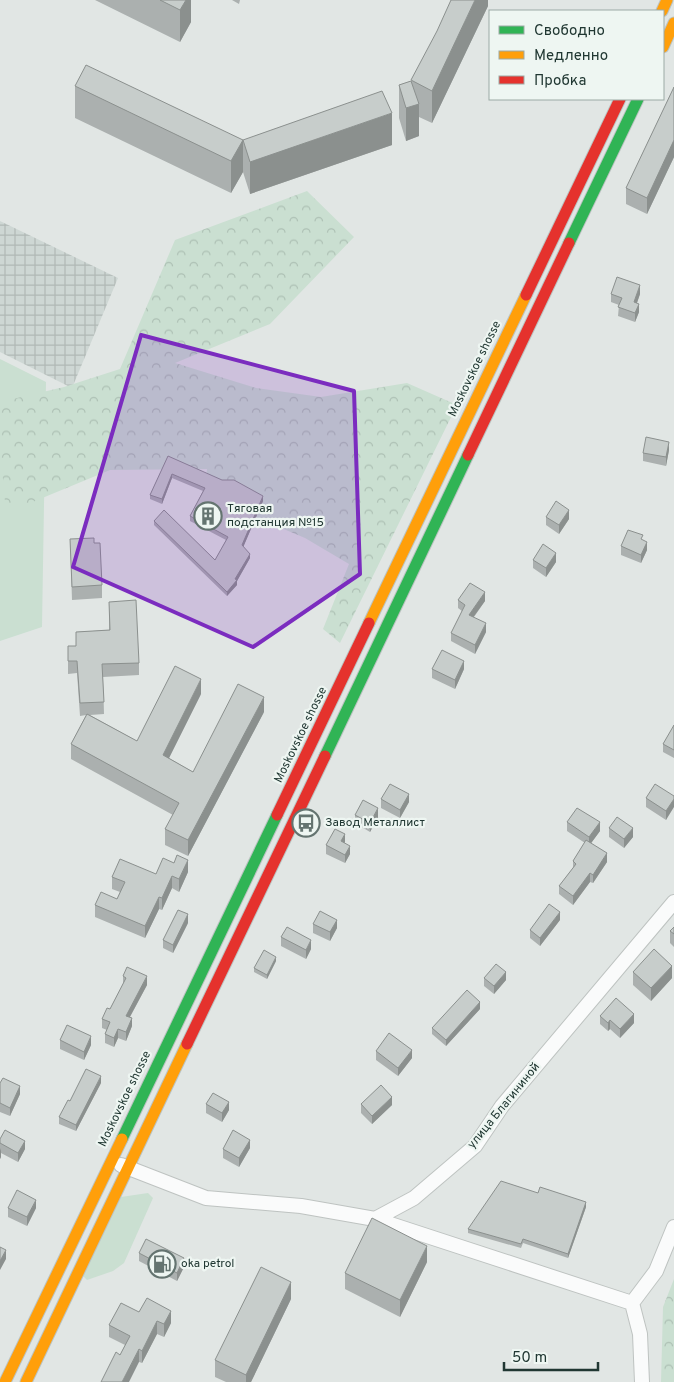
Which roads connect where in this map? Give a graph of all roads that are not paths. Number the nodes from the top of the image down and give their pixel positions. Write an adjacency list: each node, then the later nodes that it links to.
1 (674, 23): 2 (main road)
2 (664, 45)
3 (620, 100): 6 (main road, Moskovskoe shosse)
4 (638, 100): 7 (main road)
5 (674, 902): 8 (street, улица Благининой)
6 (111, 1161): 7 (street); 11 (main road, Moskovskoe shosse)
7 (127, 1168): 8 (street); 12 (main road)
8 (375, 1219): 10 (street)
9 (674, 1227): 10 (street)
10 (632, 1303): 13 (street)
11 (5, 1382)
12 (26, 1382)
13 (642, 1382)

